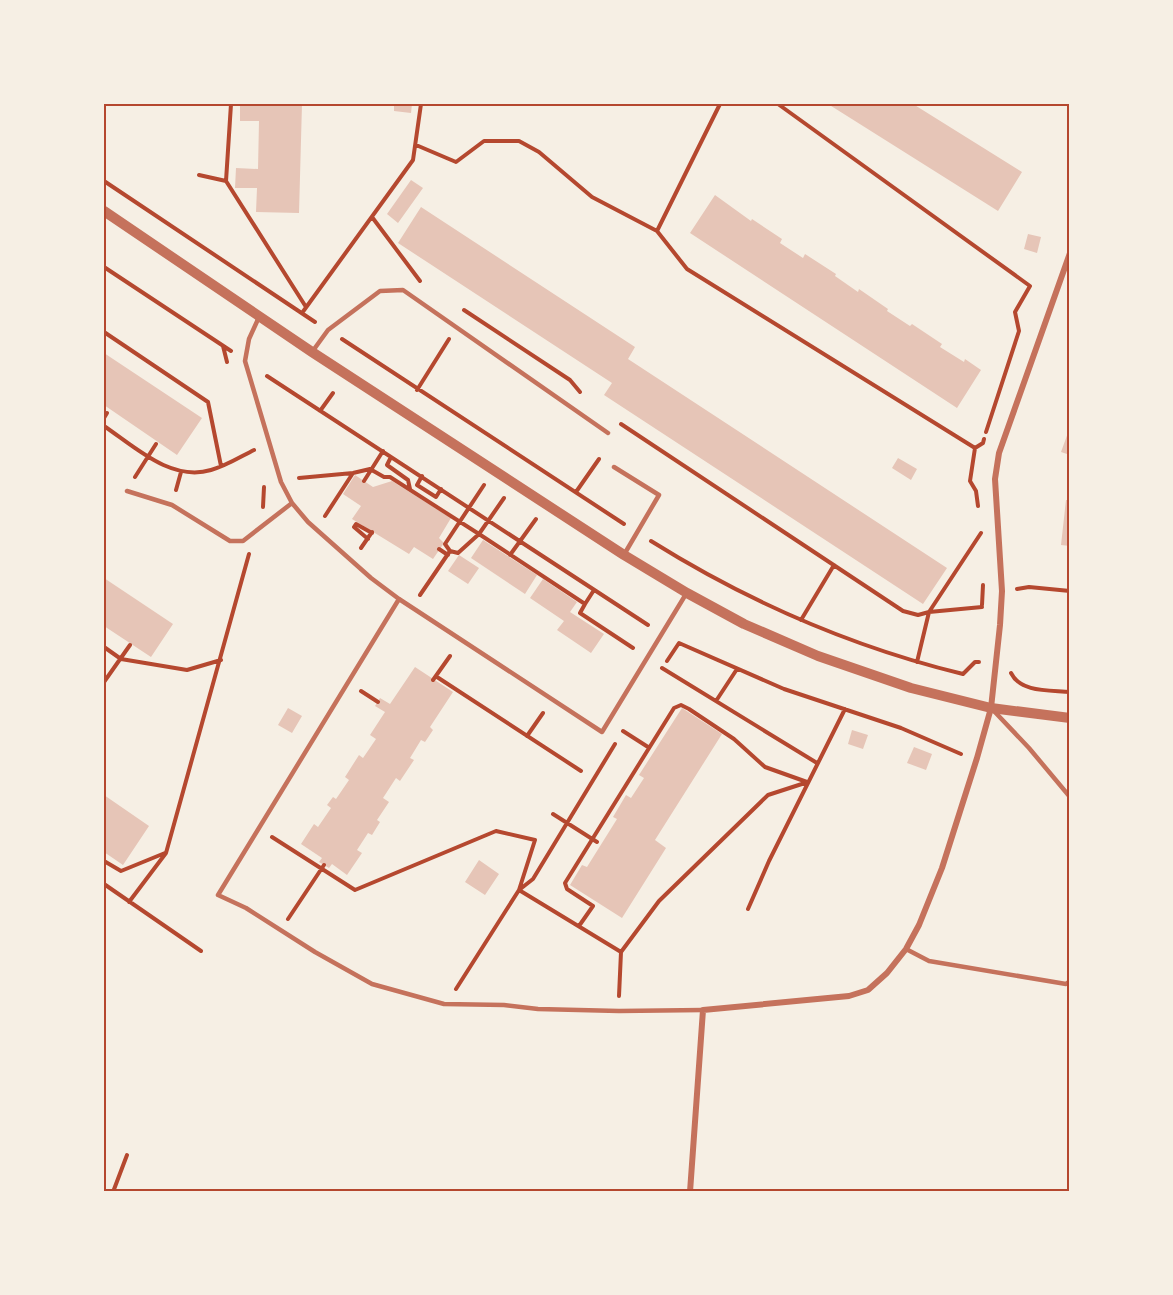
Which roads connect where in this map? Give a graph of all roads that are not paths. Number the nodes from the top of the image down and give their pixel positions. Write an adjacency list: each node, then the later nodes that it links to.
1 (104, 211): 3 (street)
2 (1070, 253): 12 (street)
3 (260, 317): 4 (street); 8 (lane)
4 (312, 352): 5 (lane); 9 (street)
5 (608, 433)
6 (614, 467): 9 (lane)
7 (127, 491): 8 (lane)
8 (292, 502): 11 (lane)
9 (624, 555): 10 (street)
10 (687, 593): 11 (lane); 12 (street)
11 (399, 599): 17 (lane)
12 (991, 708): 13 (street); 14 (lane); 15 (street)
13 (1070, 718)
14 (1070, 797)
15 (906, 949): 16 (lane); 17 (street)
16 (1070, 981)
17 (703, 1010): 18 (street)
18 (690, 1191)

